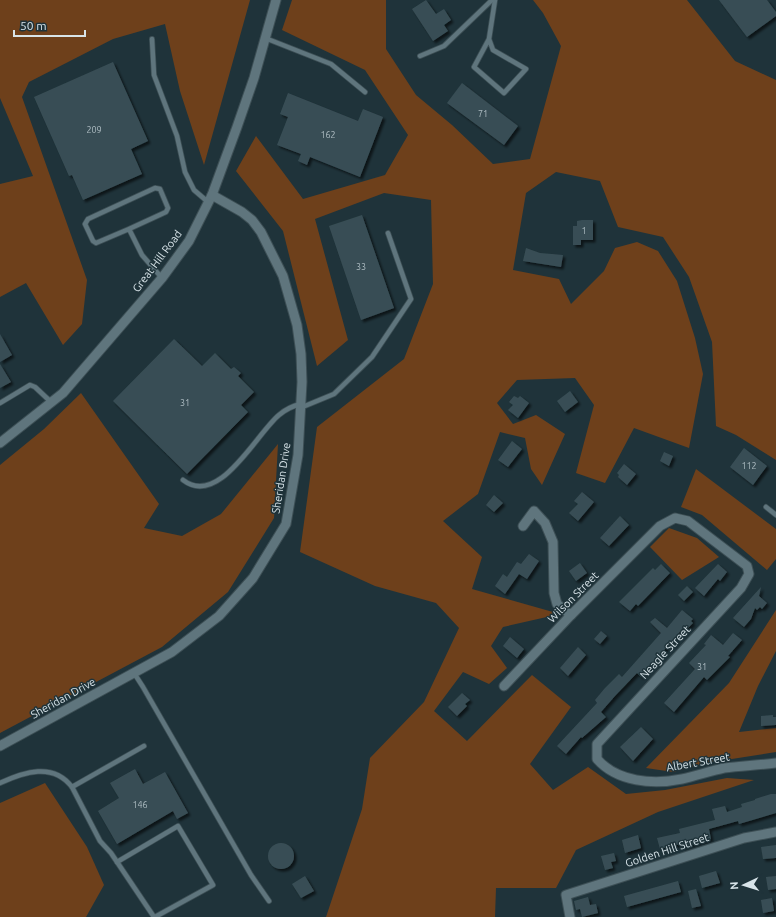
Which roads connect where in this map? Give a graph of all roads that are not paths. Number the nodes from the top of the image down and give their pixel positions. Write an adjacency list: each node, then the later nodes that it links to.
1 (276, 0): 4 (street, Great Hill Road)
2 (492, 0): 7 (lane)
3 (495, 0): 6 (lane)
4 (265, 38): 8 (lane); 9 (street, Great Hill Road)
5 (152, 39): 9 (lane)
6 (489, 39): 6 (lane)
7 (420, 56)
8 (365, 92)
9 (210, 198): 12 (street, Great Hill Road); 15 (street, Sheridan Drive)
10 (130, 230): 10 (lane); 12 (lane)
11 (388, 233): 15 (lane)
12 (162, 278): 13 (street, Great Hill Road)
13 (51, 402): 14 (lane); 16 (street, Great Hill Road)
14 (0, 403)
15 (300, 406): 17 (lane); 23 (street, Sheridan Drive)
16 (0, 443)
17 (183, 480)
18 (766, 507): 19 (lane)
19 (776, 515)
20 (522, 526): 22 (street)
21 (660, 526): 22 (street, Wilson Street); 25 (street, Neagle Street)
22 (571, 615): 24 (street, Wilson Street)
23 (134, 673): 26 (street, Sheridan Drive); 33 (lane)
24 (504, 686)
25 (597, 744): 28 (street, Albert Street)
26 (0, 746)
27 (144, 746): 30 (lane)
28 (776, 764)
29 (0, 783): 30 (lane)
30 (72, 787): 32 (lane)
31 (776, 832): 35 (street, Golden Hill Street)
32 (117, 862): 34 (lane); 34 (lane)
33 (269, 901)
34 (154, 917)
35 (570, 917)

